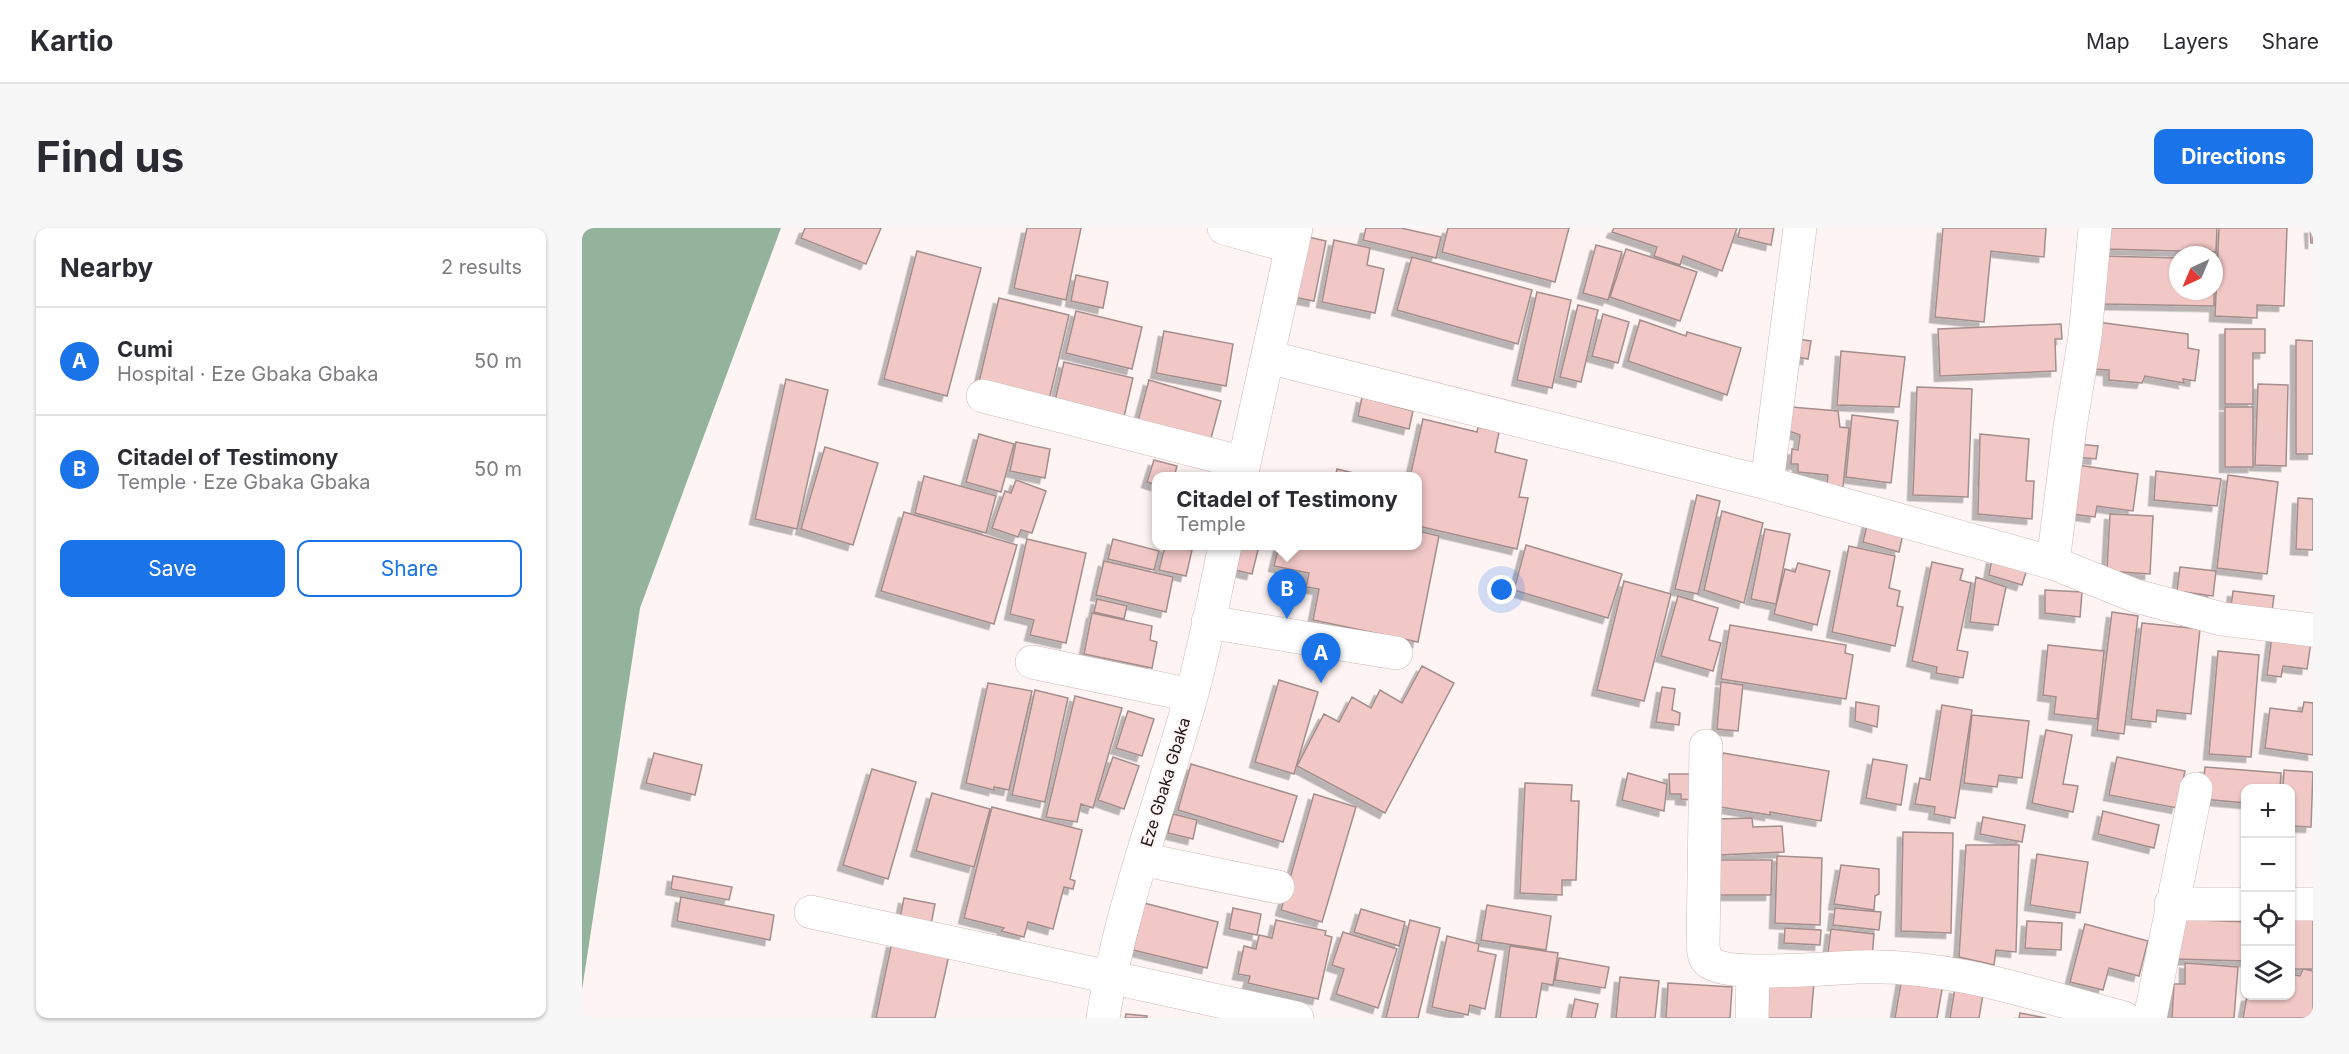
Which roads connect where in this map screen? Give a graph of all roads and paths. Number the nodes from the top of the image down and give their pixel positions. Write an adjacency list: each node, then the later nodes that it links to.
1 (1224, 228): 4 (street)
2 (1800, 228): 8 (street)
3 (2095, 228): 10 (street)
4 (1294, 237): 5 (street)
5 (1268, 357): 7 (street); 8 (street)
6 (983, 396): 7 (street)
7 (1242, 470)
8 (1767, 483): 10 (street)
9 (1224, 550): 11 (street, Eze Gbaka Gbaka)
10 (2054, 563): 12 (street)
11 (1208, 622): 13 (street); 15 (street, Eze Gbaka Gbaka)
12 (2313, 630)
13 (1396, 653)
14 (1032, 662): 15 (street)
15 (1191, 695): 18 (street, Eze Gbaka Gbaka)
16 (1706, 746): 25 (street)
17 (2196, 789): 20 (street)
18 (1141, 860): 19 (street); 26 (street, Eze Gbaka Gbaka)
19 (1278, 887)
20 (2171, 903): 21 (street); 31 (street)
21 (2241, 904)
22 (2295, 904): 23 (street)
23 (2313, 904)
24 (811, 912): 26 (street)
25 (1753, 971): 29 (street); 30 (street)
26 (1109, 978): 27 (street, Eze Gbaka Gbaka); 28 (street)
27 (1103, 1018)
28 (1297, 1018)
29 (1752, 1018)
30 (2124, 1018)
31 (2150, 1018)

